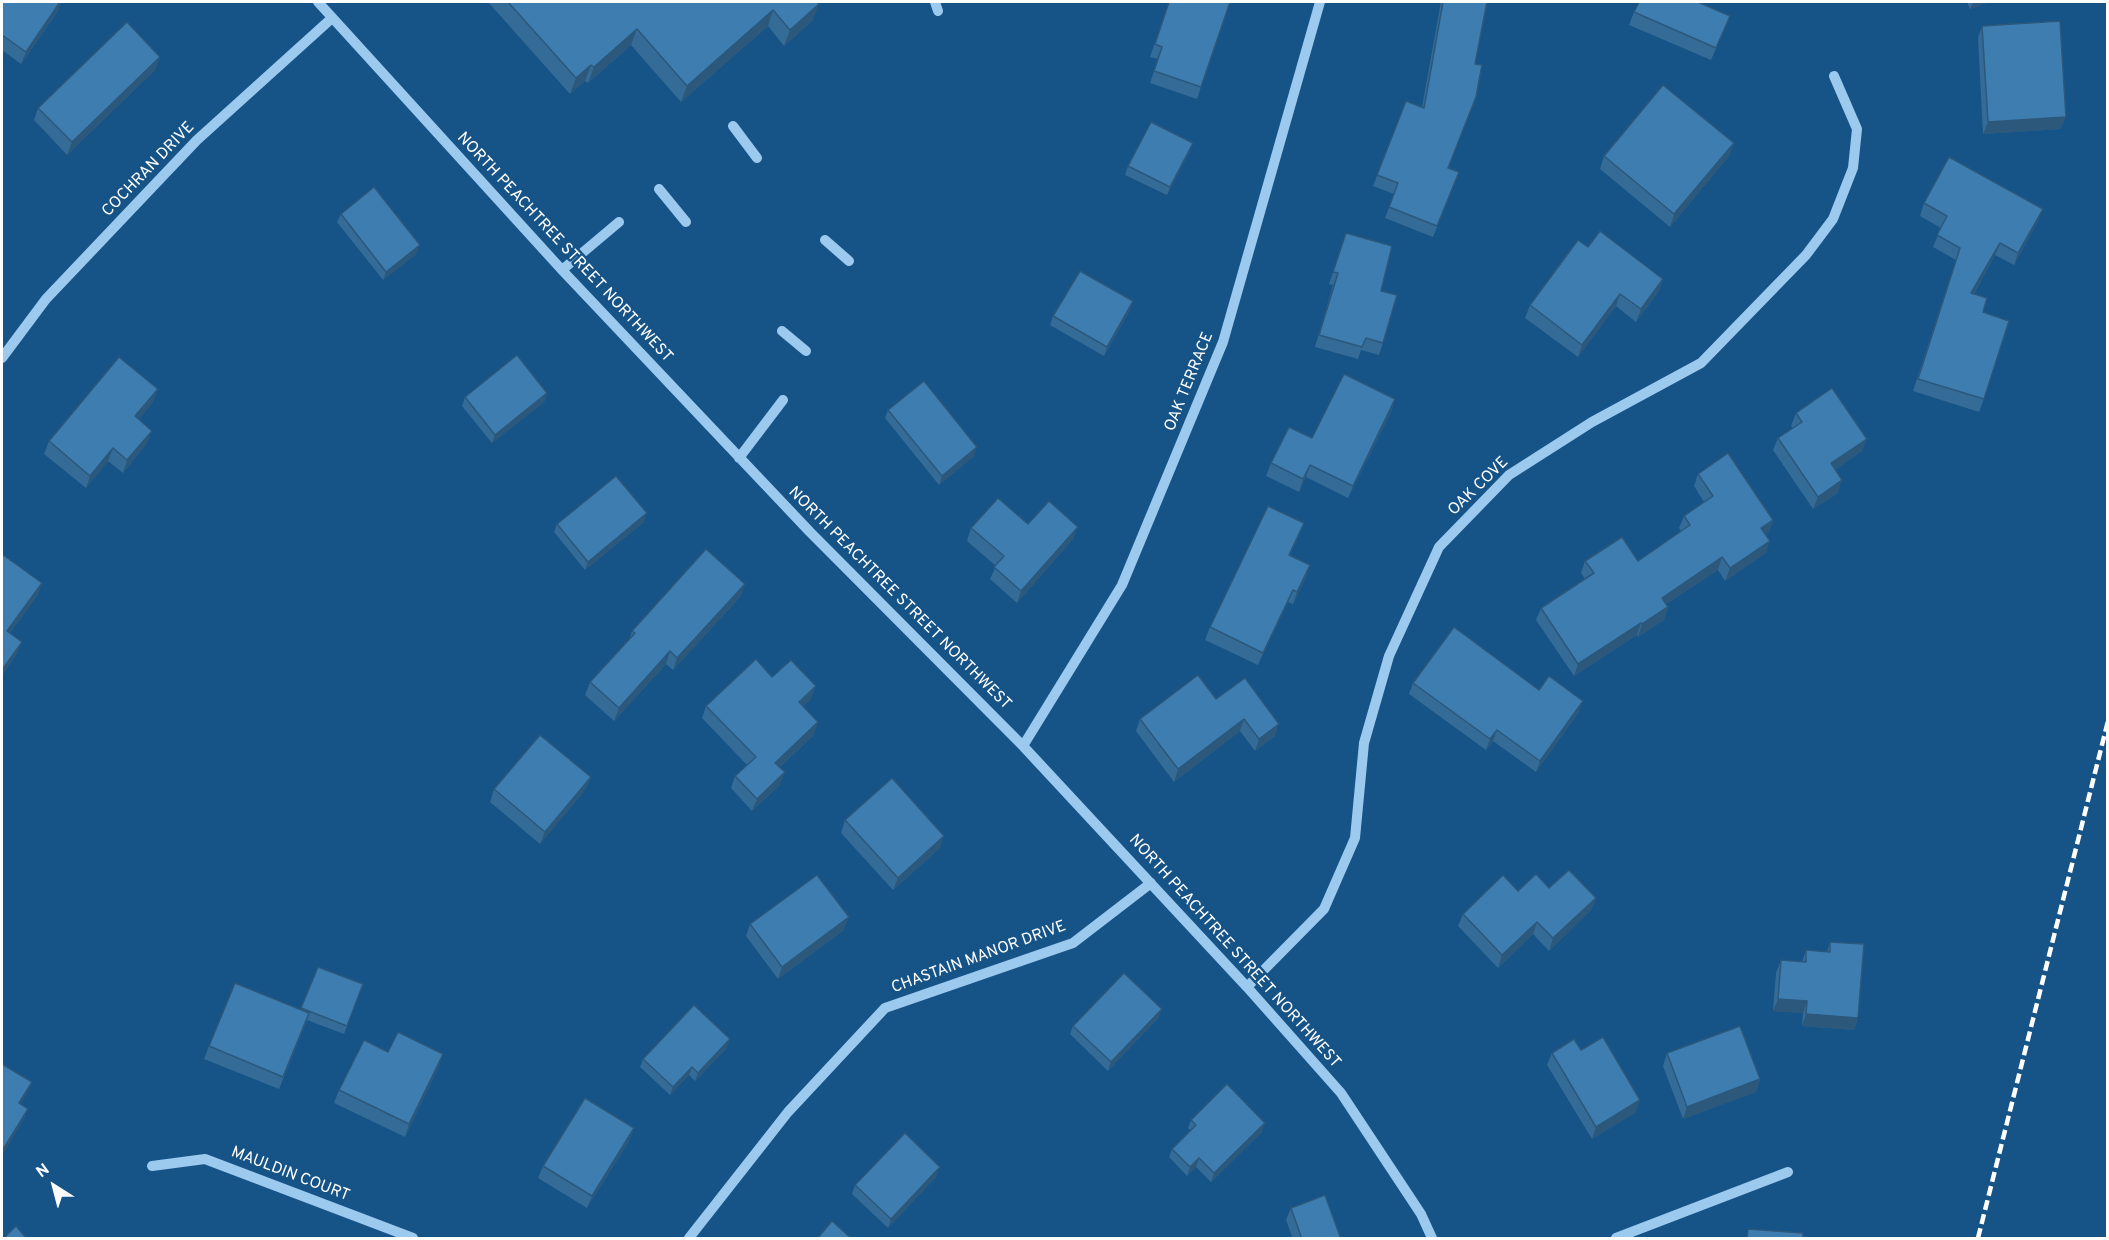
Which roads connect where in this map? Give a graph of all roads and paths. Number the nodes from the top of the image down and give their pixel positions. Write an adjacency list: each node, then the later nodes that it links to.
1 (318, 2): 3 (street, NORTH PEACHTREE STREET NORTHWEST)
2 (1320, 2): 18 (street, OAK TERRACE)
3 (332, 18): 12 (street, NORTH PEACHTREE STREET NORTHWEST); 15 (street, COCHRAN DRIVE)
4 (1834, 76): 20 (street, OAK COVE)
5 (733, 126): 6 (street)
6 (758, 158)
7 (658, 189): 9 (street)
8 (620, 222): 12 (street)
9 (686, 222)
10 (825, 240): 11 (street)
11 (849, 261)
12 (562, 270): 17 (street, NORTH PEACHTREE STREET NORTHWEST)
13 (782, 332): 14 (street)
14 (806, 351)
15 (2, 358)
16 (783, 400): 17 (street)
17 (740, 458): 18 (street, NORTH PEACHTREE STREET NORTHWEST)
18 (1023, 746): 19 (street, NORTH PEACHTREE STREET NORTHWEST)
19 (1151, 882): 20 (street, NORTH PEACHTREE STREET NORTHWEST); 24 (street, CHASTAIN MANOR DRIVE)
20 (1248, 987): 25 (street, NORTH PEACHTREE STREET NORTHWEST)
21 (152, 1166): 23 (street, MAULDIN COURT)
22 (1788, 1172): 26 (street)
23 (413, 1239)
24 (689, 1239)
25 (1432, 1239)
26 (1616, 1239)

